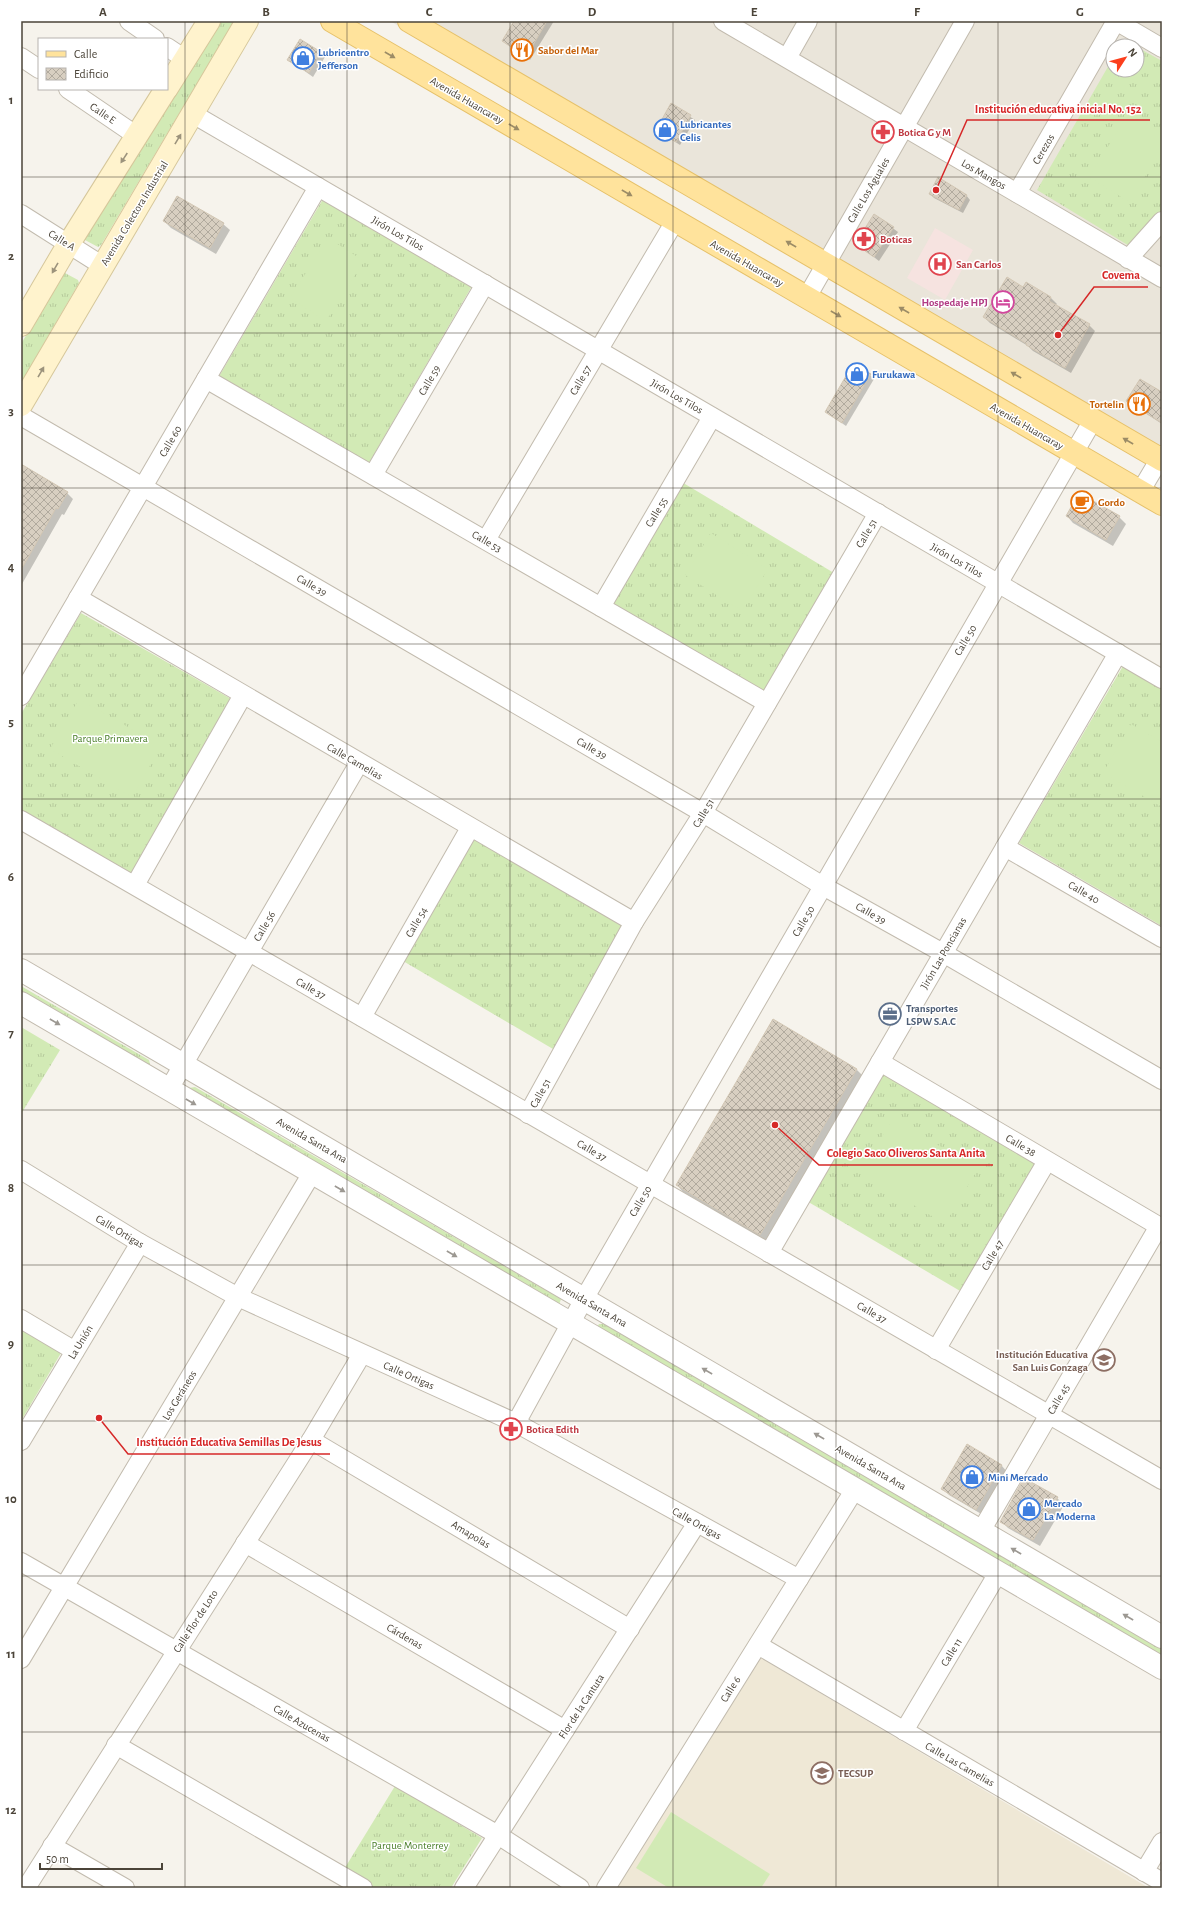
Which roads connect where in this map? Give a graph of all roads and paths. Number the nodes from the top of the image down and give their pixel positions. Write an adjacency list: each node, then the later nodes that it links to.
1 (128, 21): 10 (street)
2 (208, 21): 15 (main road)
3 (247, 21): 20 (main road, Avenida Colectora Industrial)
4 (332, 21): 26 (main road, Avenida Huancaray, one-way to 26)
5 (409, 21): 30 (main road, one-way to 5)
6 (722, 21): 14 (street, Los Mangos)
7 (808, 21): 14 (street)
8 (965, 21): 21 (street, Calle Los Aguales)
9 (1116, 21): 12 (street); 24 (street, Cerezos)
10 (154, 38)
11 (168, 48): 15 (street)
12 (1162, 48)
13 (21, 57): 16 (street)
14 (787, 58): 21 (street, Los Mangos)
15 (185, 59): 17 (main road)
16 (38, 68)
17 (168, 87)
18 (69, 90): 22 (street, Calle E)
19 (166, 90): 22 (main road)
20 (193, 114): 23 (street, Jirón Los Tilos); 31 (main road, Avenida Colectora Industrial, one-way to 20)
21 (904, 127): 24 (street, Los Mangos); 30 (street, Calle Los Aguales)
22 (137, 136): 28 (main road, one-way to 28)
23 (318, 186): 33 (street, Jirón Los Tilos); 37 (street, Calle 60)
24 (1017, 193): 29 (street, Los Mangos)
25 (21, 214): 28 (street, Calle A)
26 (675, 221): 34 (main road, Avenida Huancaray); 36 (street, Calle 57)
27 (1162, 221): 29 (street)
28 (68, 245): 31 (street, Calle A); 35 (main road, one-way to 35)
29 (1128, 259): 32 (street, Los Mangos)
30 (826, 264): 34 (street, Calle Los Aguales); 41 (main road, one-way to 30)
31 (103, 266): 38 (main road, Avenida Colectora Industrial, one-way to 31)
32 (1162, 278)
33 (485, 284): 36 (street, Jirón Los Tilos); 44 (street, Calle 59)
34 (807, 297): 42 (main road, Avenida Huancaray, one-way to 42)
35 (21, 325)
36 (598, 350): 40 (street, Jirón Los Tilos); 49 (street, Calle 57)
37 (206, 379): 44 (street, Calle 53); 45 (street, Calle 60)
38 (21, 405)
39 (21, 416): 45 (street, Calle 39)
40 (712, 417): 48 (street, Jirón Los Tilos); 52 (street, Calle 55)
41 (1093, 420): 42 (street, Calle 50); 43 (main road, one-way to 41)
42 (1073, 452): 46 (main road, Avenida Huancaray); 50 (street, Calle 50)
43 (1161, 458): 46 (street)
44 (373, 475): 49 (street, Calle 53)
45 (143, 487): 51 (street, Calle 60); 59 (street, Calle 39)
46 (1140, 492): 47 (main road, Avenida Huancaray)
47 (1162, 504)
48 (878, 513): 50 (street, Jirón Los Tilos); 57 (street, Calle 51)
49 (486, 540): 52 (street, Calle 53)
50 (998, 583): 53 (street, Jirón Los Tilos); 64 (street, Calle 50)
51 (78, 598): 55 (street, Calle Camelias); 56 (street, Calle 60)
52 (601, 607): 57 (street, Calle 53)
53 (1118, 653): 54 (street, Jirón Los Tilos); 62 (street, Jirón Las Poncianas)
54 (1162, 679)
55 (243, 695): 58 (street, Calle Camelias); 63 (street)
56 (21, 696)
57 (767, 703): 59 (street, Calle 51)
58 (359, 763): 61 (street, Calle Camelias); 67 (street, Calle 56)
59 (703, 813): 64 (street, Calle 39); 65 (street, Calle 51)
60 (21, 820): 63 (street, Calle 37)
61 (470, 828): 65 (street, Calle Camelias); 71 (street, Calle 54)
62 (1005, 847): 66 (street, Calle 40); 68 (street, Jirón Las Poncianas)
63 (134, 885): 67 (street, Calle 37)
64 (823, 886): 68 (street, Calle 39); 80 (street, Calle 50)
65 (634, 922): 76 (street, Calle 51)
66 (1162, 938)
67 (248, 951): 71 (street, Calle 37); 73 (street, Calle 56)
68 (943, 953): 72 (street, Jirón Las Poncianas); 74 (street, Calle 39)
69 (21, 970): 73 (street, Avenida Santa Ana)
70 (21, 1003): 75 (street, one-way to 75)
71 (362, 1017): 76 (street, Calle 37)
72 (880, 1062): 77 (street, Calle 38); 83 (street, Jirón Las Poncianas)
73 (182, 1064): 75 (street, Calle 56); 85 (street, Avenida Santa Ana)
74 (1162, 1080)
75 (169, 1089): 79 (street, one-way to 79)
76 (528, 1114): 80 (street, Calle 37)
77 (1047, 1160): 81 (street, Calle 38); 88 (street, Calle 47)
78 (21, 1170): 82 (street, Calle Ortigas)
79 (312, 1173): 84 (street, Los Geráneos); 87 (street, one-way to 87)
80 (650, 1184): 83 (street, Calle 37); 85 (street, Calle 50)
81 (1160, 1227): 91 (street, Calle 45)
82 (140, 1243): 84 (street, Calle Ortigas); 89 (street, La Unión)
83 (769, 1253): 88 (street, Calle 37)
84 (238, 1297): 90 (street, Calle Ortigas); 103 (street, Los Geráneos)
85 (584, 1299): 87 (street, Calle 50); 98 (street, Avenida Santa Ana, one-way to 85)
86 (21, 1319): 89 (street)
87 (570, 1323): 92 (street, Calle 50); 96 (street)
88 (936, 1350): 91 (street, Calle 37)
89 (75, 1351): 94 (street, La Unión)
90 (362, 1354): 92 (street, Calle Ortigas); 93 (street, Calle Flor de Loto)
91 (1049, 1415): 95 (street, Calle 37); 98 (street, Calle 45)
92 (516, 1423): 97 (street, Calle Ortigas)
93 (311, 1440): 99 (street, Calle Flor de Loto); 104 (street, Amapolas)
94 (21, 1441)
95 (1162, 1480)
96 (855, 1489): 101 (street); 102 (street, Calle 6)
97 (698, 1523): 102 (street, Calle Ortigas); 104 (street, Flor de la Cantuta)
98 (982, 1531): 105 (street, Avenida Santa Ana, one-way to 98)
99 (245, 1543): 107 (street, Calle Flor de Loto); 110 (street, Cárdenas)
100 (21, 1562): 103 (street, Calle Azucenas)
101 (998, 1573): 109 (street); 111 (street, Calle 11)
102 (799, 1579): 106 (street, Calle 6)
103 (64, 1586): 107 (street, Calle Azucenas); 108 (street, Los Geráneos)
104 (630, 1629): 110 (street, Flor de la Cantuta)
105 (1162, 1637)
106 (758, 1645): 111 (street, Calle Las Camelias); 123 (street, Calle 6)
107 (176, 1650): 112 (street, Calle Flor de Loto); 113 (street, Calle Azucenas)
108 (21, 1659)
109 (1162, 1668)
110 (565, 1730): 113 (street, Flor de la Cantuta)
111 (904, 1731): 116 (street, Calle Las Camelias)
112 (116, 1745): 115 (street, Calle Flor de Loto); 120 (street)
113 (498, 1835): 121 (street, Flor de la Cantuta); 122 (street, Calle Azucenas)
114 (1162, 1842): 116 (street)
115 (52, 1846): 118 (street, Calle Flor de Loto); 119 (street)
116 (1144, 1872): 117 (street, Calle Las Camelias)
117 (1162, 1882)
118 (26, 1888)
119 (125, 1888)
120 (364, 1888)
121 (464, 1888)
122 (580, 1888)
123 (606, 1888)

